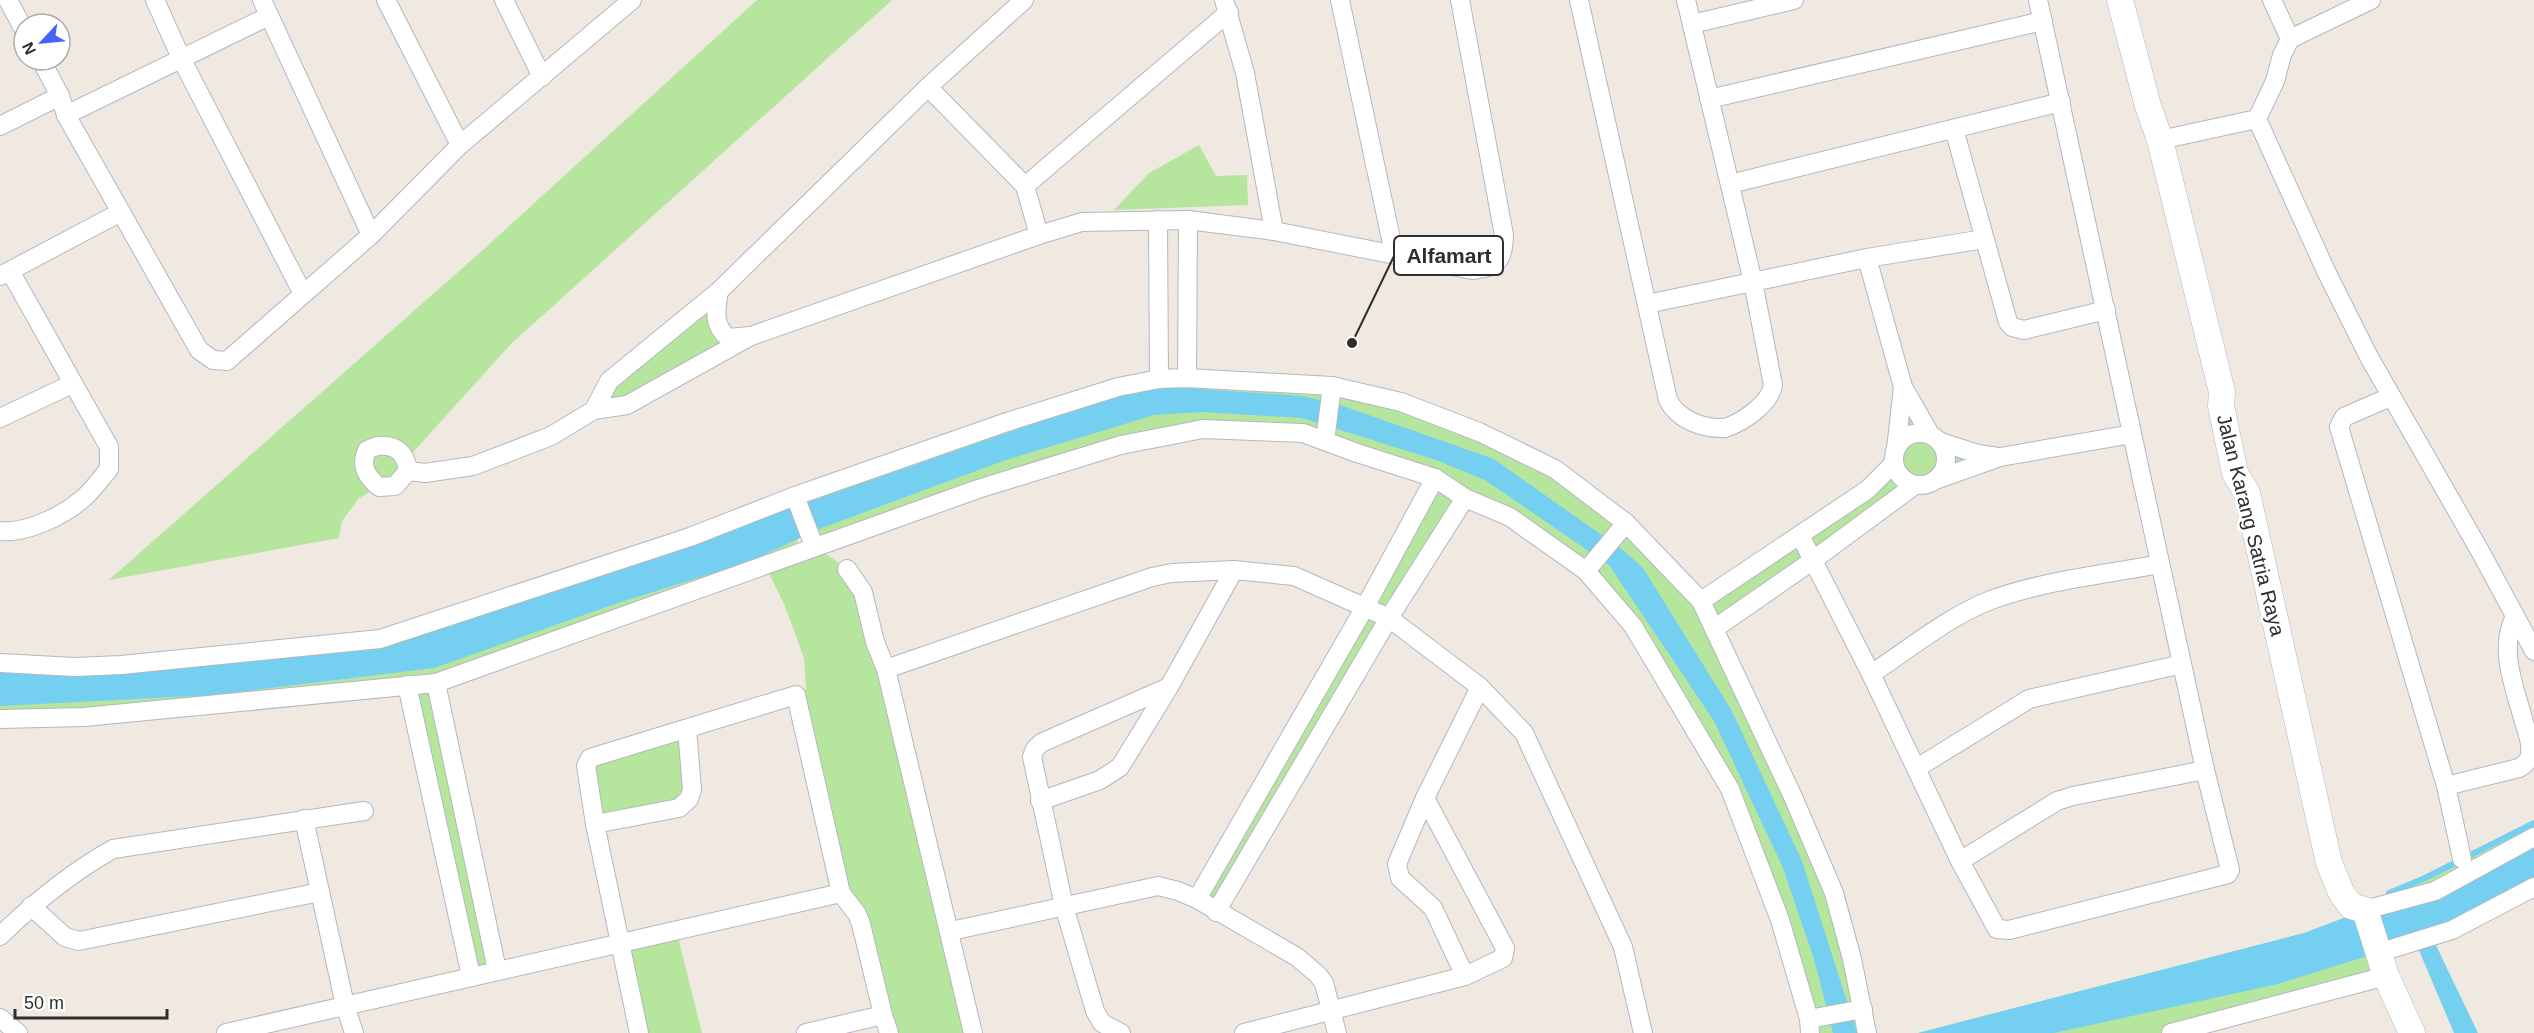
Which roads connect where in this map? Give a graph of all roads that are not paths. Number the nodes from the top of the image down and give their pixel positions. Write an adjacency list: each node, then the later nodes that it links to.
1 (154, 0): 20 (street)
2 (386, 0): 32 (street)
3 (504, 0): 22 (street)
4 (632, 0): 22 (street)
5 (1024, 0): 23 (street)
6 (1340, 0): 42 (street)
7 (1460, 0): 42 (street)
8 (1579, 0): 48 (street)
9 (1686, 0): 18 (street)
10 (1794, 0): 18 (street)
11 (2038, 0): 17 (street)
12 (2120, 0): 31 (street, Jalan Karang Satria Raya)
13 (2272, 0): 19 (street)
14 (2371, 0): 19 (street)
15 (1227, 6): 34 (street); 38 (street)
16 (265, 8): 20 (street); 39 (street)
17 (2043, 21): 25 (street); 26 (street)
18 (1692, 24): 25 (street)
19 (2290, 39): 28 (street)
20 (182, 60): 27 (street); 47 (street)
21 (47, 72): 24 (street)
22 (542, 77): 32 (street)
23 (928, 87): 34 (street); 46 (street)
24 (60, 96): 27 (street); 29 (street)
25 (1709, 99): 33 (street)
26 (2061, 102): 30 (street); 49 (street)
27 (66, 115): 35 (street)
28 (2257, 119): 31 (street); 56 (street)
29 (0, 126)
30 (1954, 129): 33 (street); 41 (street)
31 (2160, 140): 117 (street, Jalan Karang Satria Raya)
32 (460, 145): 39 (street)
33 (1730, 184): 45 (street)
34 (1026, 186): 40 (street)
35 (122, 212): 44 (street); 47 (street)
36 (1158, 220): 37 (street); 40 (street); 52 (street)
37 (1188, 220): 38 (street); 51 (street)
38 (1274, 231): 42 (street)
39 (371, 235): 47 (street)
40 (1039, 235): 50 (street)
41 (1983, 239): 43 (street); 49 (street)
42 (1394, 253)
43 (1867, 258): 45 (street); 55 (street)
44 (5, 273): 53 (street)
45 (1753, 282): 48 (street); 48 (street)
46 (719, 291): 50 (street); 57 (street)
47 (303, 294)
48 (1647, 304)
49 (2106, 310): 59 (street)
50 (752, 336): 57 (street)
51 (1187, 378): 52 (street); 54 (street)
52 (1159, 379): 69 (street)
53 (72, 384): 58 (street); 71 (street)
54 (1332, 386): 61 (street); 70 (street)
55 (1903, 387): 60 (street); 62 (street)
56 (2390, 397): 81 (street); 101 (street)
57 (594, 410): 64 (street)
58 (0, 418)
59 (2132, 434): 63 (street); 75 (street)
60 (1935, 438): 62 (street); 63 (street); 66 (street)
61 (1325, 441): 65 (street); 73 (street)
62 (1895, 456): 67 (street); 72 (street)
63 (2000, 457): 66 (street)
64 (408, 471)
65 (1435, 478): 68 (street); 80 (street)
66 (1938, 479): 67 (street)
67 (1915, 485): 74 (street)
68 (1466, 498): 76 (street); 82 (street)
69 (797, 502): 73 (street); 85 (street)
70 (1626, 524): 76 (street); 79 (street)
71 (0, 531)
72 (1800, 535): 74 (street); 79 (street)
73 (812, 540): 89 (street)
74 (1812, 561): 83 (street); 88 (street)
75 (2160, 564): 86 (street); 88 (street)
76 (1590, 566): 131 (street)
77 (847, 569): 87 (street)
78 (1234, 570): 80 (street); 87 (street); 91 (street)
79 (1701, 601): 83 (street)
80 (1365, 607): 82 (street); 94 (street)
81 (2515, 616): 84 (street); 97 (street)
82 (1389, 618): 92 (street); 96 (street)
83 (1714, 629): 127 (street)
84 (2534, 651)
85 (0, 663)
86 (2182, 664): 98 (street); 99 (street)
87 (886, 669): 119 (street)
88 (1870, 674): 98 (street)
89 (436, 682): 90 (street); 100 (street)
90 (407, 685): 93 (street); 102 (street)
91 (1169, 687): 104 (street); 104 (street)
92 (1480, 687): 103 (street); 142 (street)
93 (0, 718)
94 (1296, 726): 96 (street); 114 (street)
95 (687, 729): 107 (street); 107 (street); 113 (street)
96 (1317, 740): 118 (street)
97 (2532, 741): 101 (street)
98 (1917, 768): 110 (street)
99 (2205, 770): 110 (street); 110 (street)
100 (457, 782): 102 (street); 123 (street)
101 (2446, 786): 109 (street)
102 (430, 787): 124 (street)
103 (1425, 798): 125 (street); 125 (street)
104 (1040, 801): 116 (street)
105 (364, 811): 106 (street)
106 (304, 819): 112 (street); 115 (street)
107 (595, 824): 121 (street)
108 (2534, 837): 117 (street)
109 (2462, 860)
110 (1960, 861)
111 (2534, 887): 122 (street)
112 (320, 892): 115 (street); 126 (street)
113 (841, 892): 121 (street); 129 (street)
114 (1197, 899): 116 (street); 118 (street)
115 (32, 906): 120 (street)
116 (1064, 906): 119 (street); 139 (street)
117 (2365, 910): 122 (street)
118 (1216, 912): 128 (street)
119 (951, 932): 138 (street)
120 (0, 936)
121 (620, 942): 123 (street); 135 (street)
122 (2382, 965): 144 (street); 145 (street)
123 (497, 970): 124 (street)
124 (471, 976): 126 (street)
125 (1465, 976): 128 (street)
126 (345, 1005): 133 (street); 134 (street)
127 (1857, 1009): 131 (street); 143 (street)
128 (1332, 1011): 140 (street); 141 (street)
129 (883, 1015): 136 (street); 137 (street)
130 (0, 1018): 132 (street)
131 (1810, 1026)
132 (18, 1033)
133 (226, 1033)
134 (354, 1033)
135 (639, 1033)
136 (809, 1033)
137 (889, 1033)
138 (974, 1033)
139 (1121, 1033)
140 (1244, 1033)
141 (1337, 1033)
142 (1643, 1033)
143 (1867, 1033)
144 (2171, 1033)
145 (2412, 1033)

